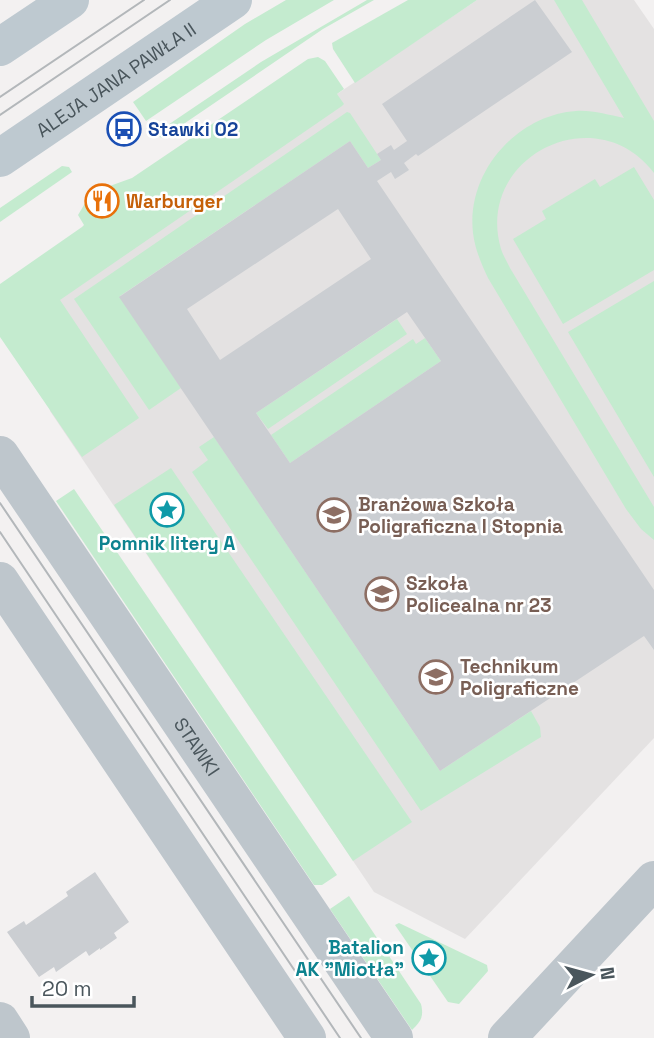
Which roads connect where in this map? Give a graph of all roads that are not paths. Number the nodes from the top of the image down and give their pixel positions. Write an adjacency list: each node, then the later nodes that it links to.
1 (70, 0): 3 (main road)
2 (233, 0): 4 (main road, ALEJA JANA PAWŁA II)
3 (0, 47)
4 (0, 158)
5 (0, 455): 11 (street, STAWKI)
6 (0, 582): 10 (street)
7 (654, 880): 12 (street)
8 (0, 1021): 9 (street)
9 (11, 1038)
10 (307, 1038)
11 (394, 1038)
12 (506, 1038)

